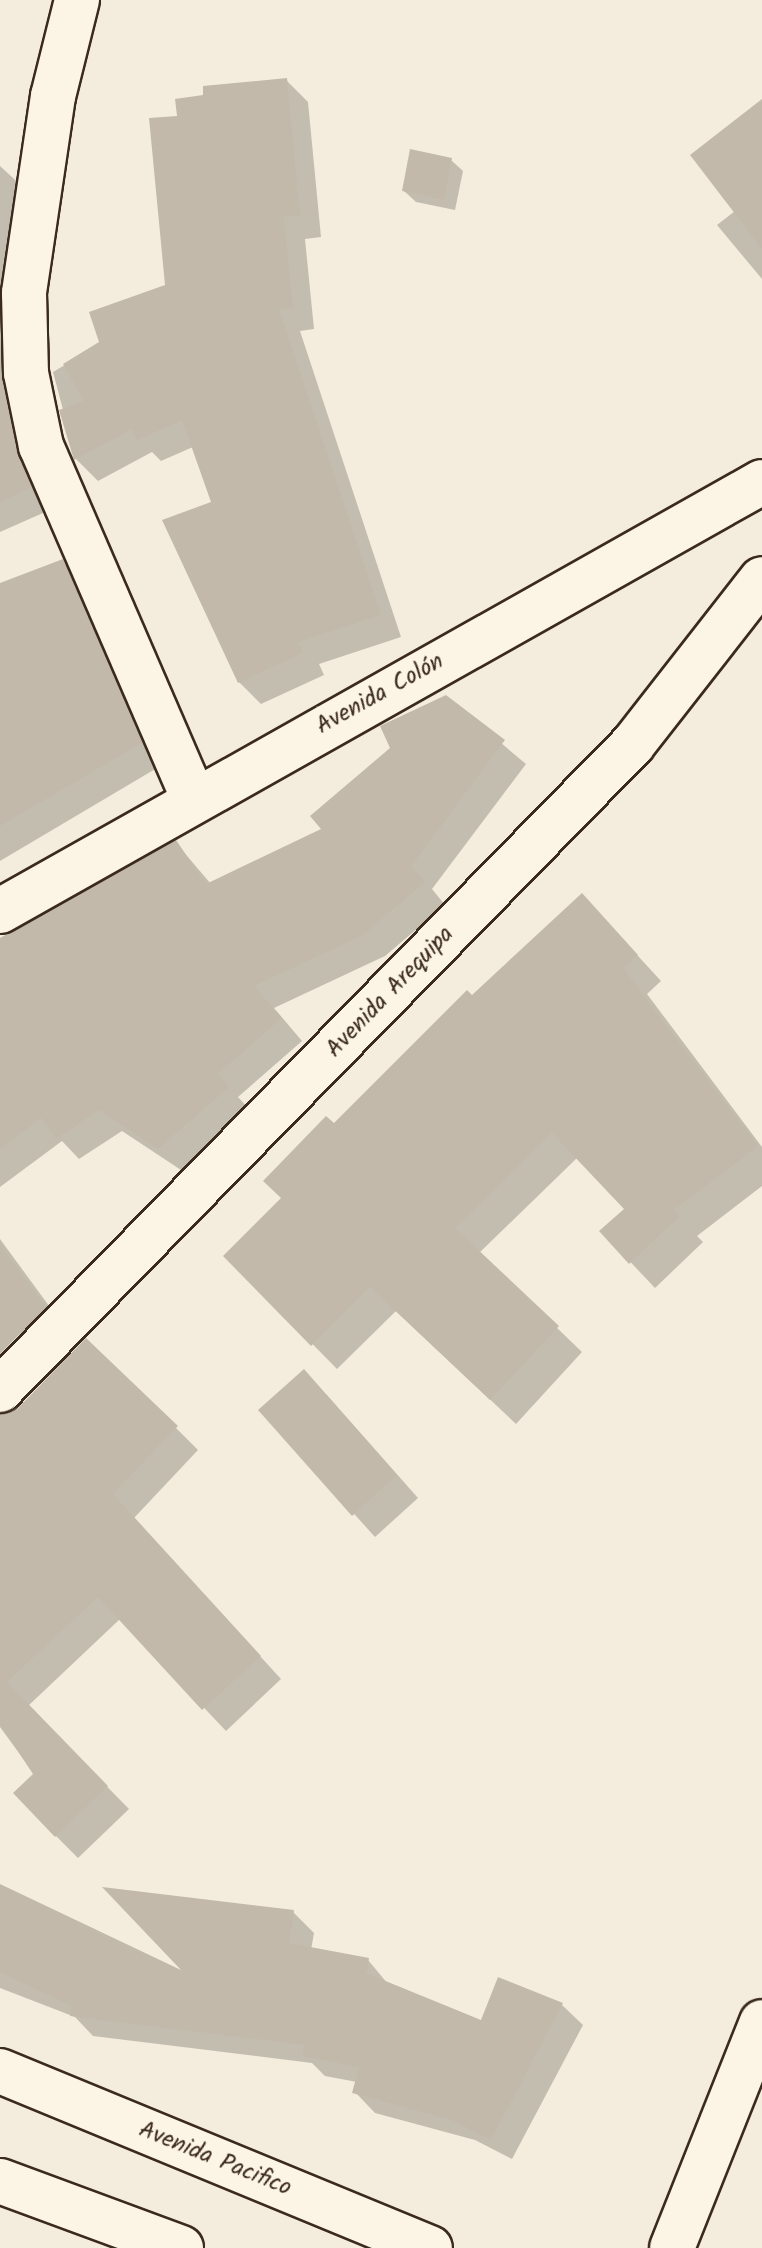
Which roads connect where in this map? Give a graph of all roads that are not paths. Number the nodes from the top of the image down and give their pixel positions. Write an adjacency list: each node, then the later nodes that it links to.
1 (77, 0): 4 (street)
2 (762, 482): 4 (street, Avenida Colón)
3 (762, 579): 6 (street, Avenida Arequipa)
4 (193, 798): 5 (street, Avenida Colón)
5 (0, 911)
6 (0, 1390)
7 (762, 2022): 12 (street)
8 (0, 2071): 11 (street, Avenida Pacifico)
9 (0, 2181): 10 (street)
10 (181, 2248)
11 (430, 2248)
12 (672, 2248)

